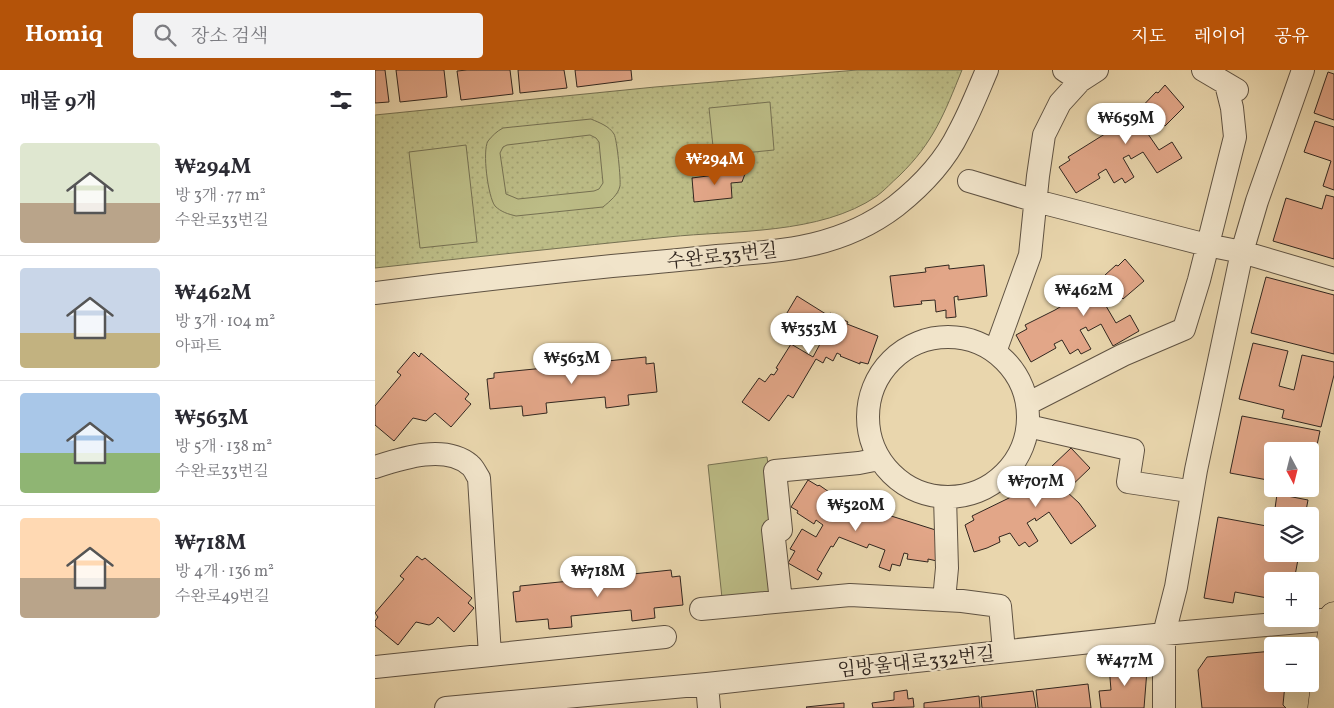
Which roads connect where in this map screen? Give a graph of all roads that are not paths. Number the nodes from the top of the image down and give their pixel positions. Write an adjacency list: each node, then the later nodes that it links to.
1 (987, 70): 10 (street, 수완로33번길)
2 (1203, 70): 7 (street)
3 (1303, 70): 8 (street)
4 (1080, 74): 6 (street)
5 (969, 181): 6 (street)
6 (1037, 201): 7 (street); 11 (street)
7 (1207, 245): 8 (street); 12 (street)
8 (1242, 252): 9 (street); 22 (street)
9 (1334, 279)
10 (375, 292)
11 (995, 352): 12 (street); 14 (street)
12 (1027, 404): 13 (street)
13 (1027, 426): 16 (street); 17 (street)
14 (879, 459): 17 (street); 19 (street)
15 (375, 466): 25 (street)
16 (1183, 490)
17 (945, 497): 18 (street)
18 (944, 600): 19 (street); 24 (street)
19 (781, 601): 20 (street)
20 (701, 609)
21 (1334, 618): 22 (street, 임방울대로332번길); 27 (main road)
22 (1164, 634): 24 (street, 임방울대로332번길); 32 (street)
23 (665, 637): 25 (street)
24 (1004, 652): 28 (street, 임방울대로332번길)
25 (490, 655): 26 (street)
26 (375, 667)
27 (1326, 680): 33 (main road); 34 (main road)
28 (707, 684): 29 (street, 임방울대로332번길); 31 (street)
29 (669, 698): 30 (street, 임방울대로332번길)
30 (446, 708)
31 (709, 708)
32 (1163, 708)
33 (1322, 708)
34 (1330, 708)

